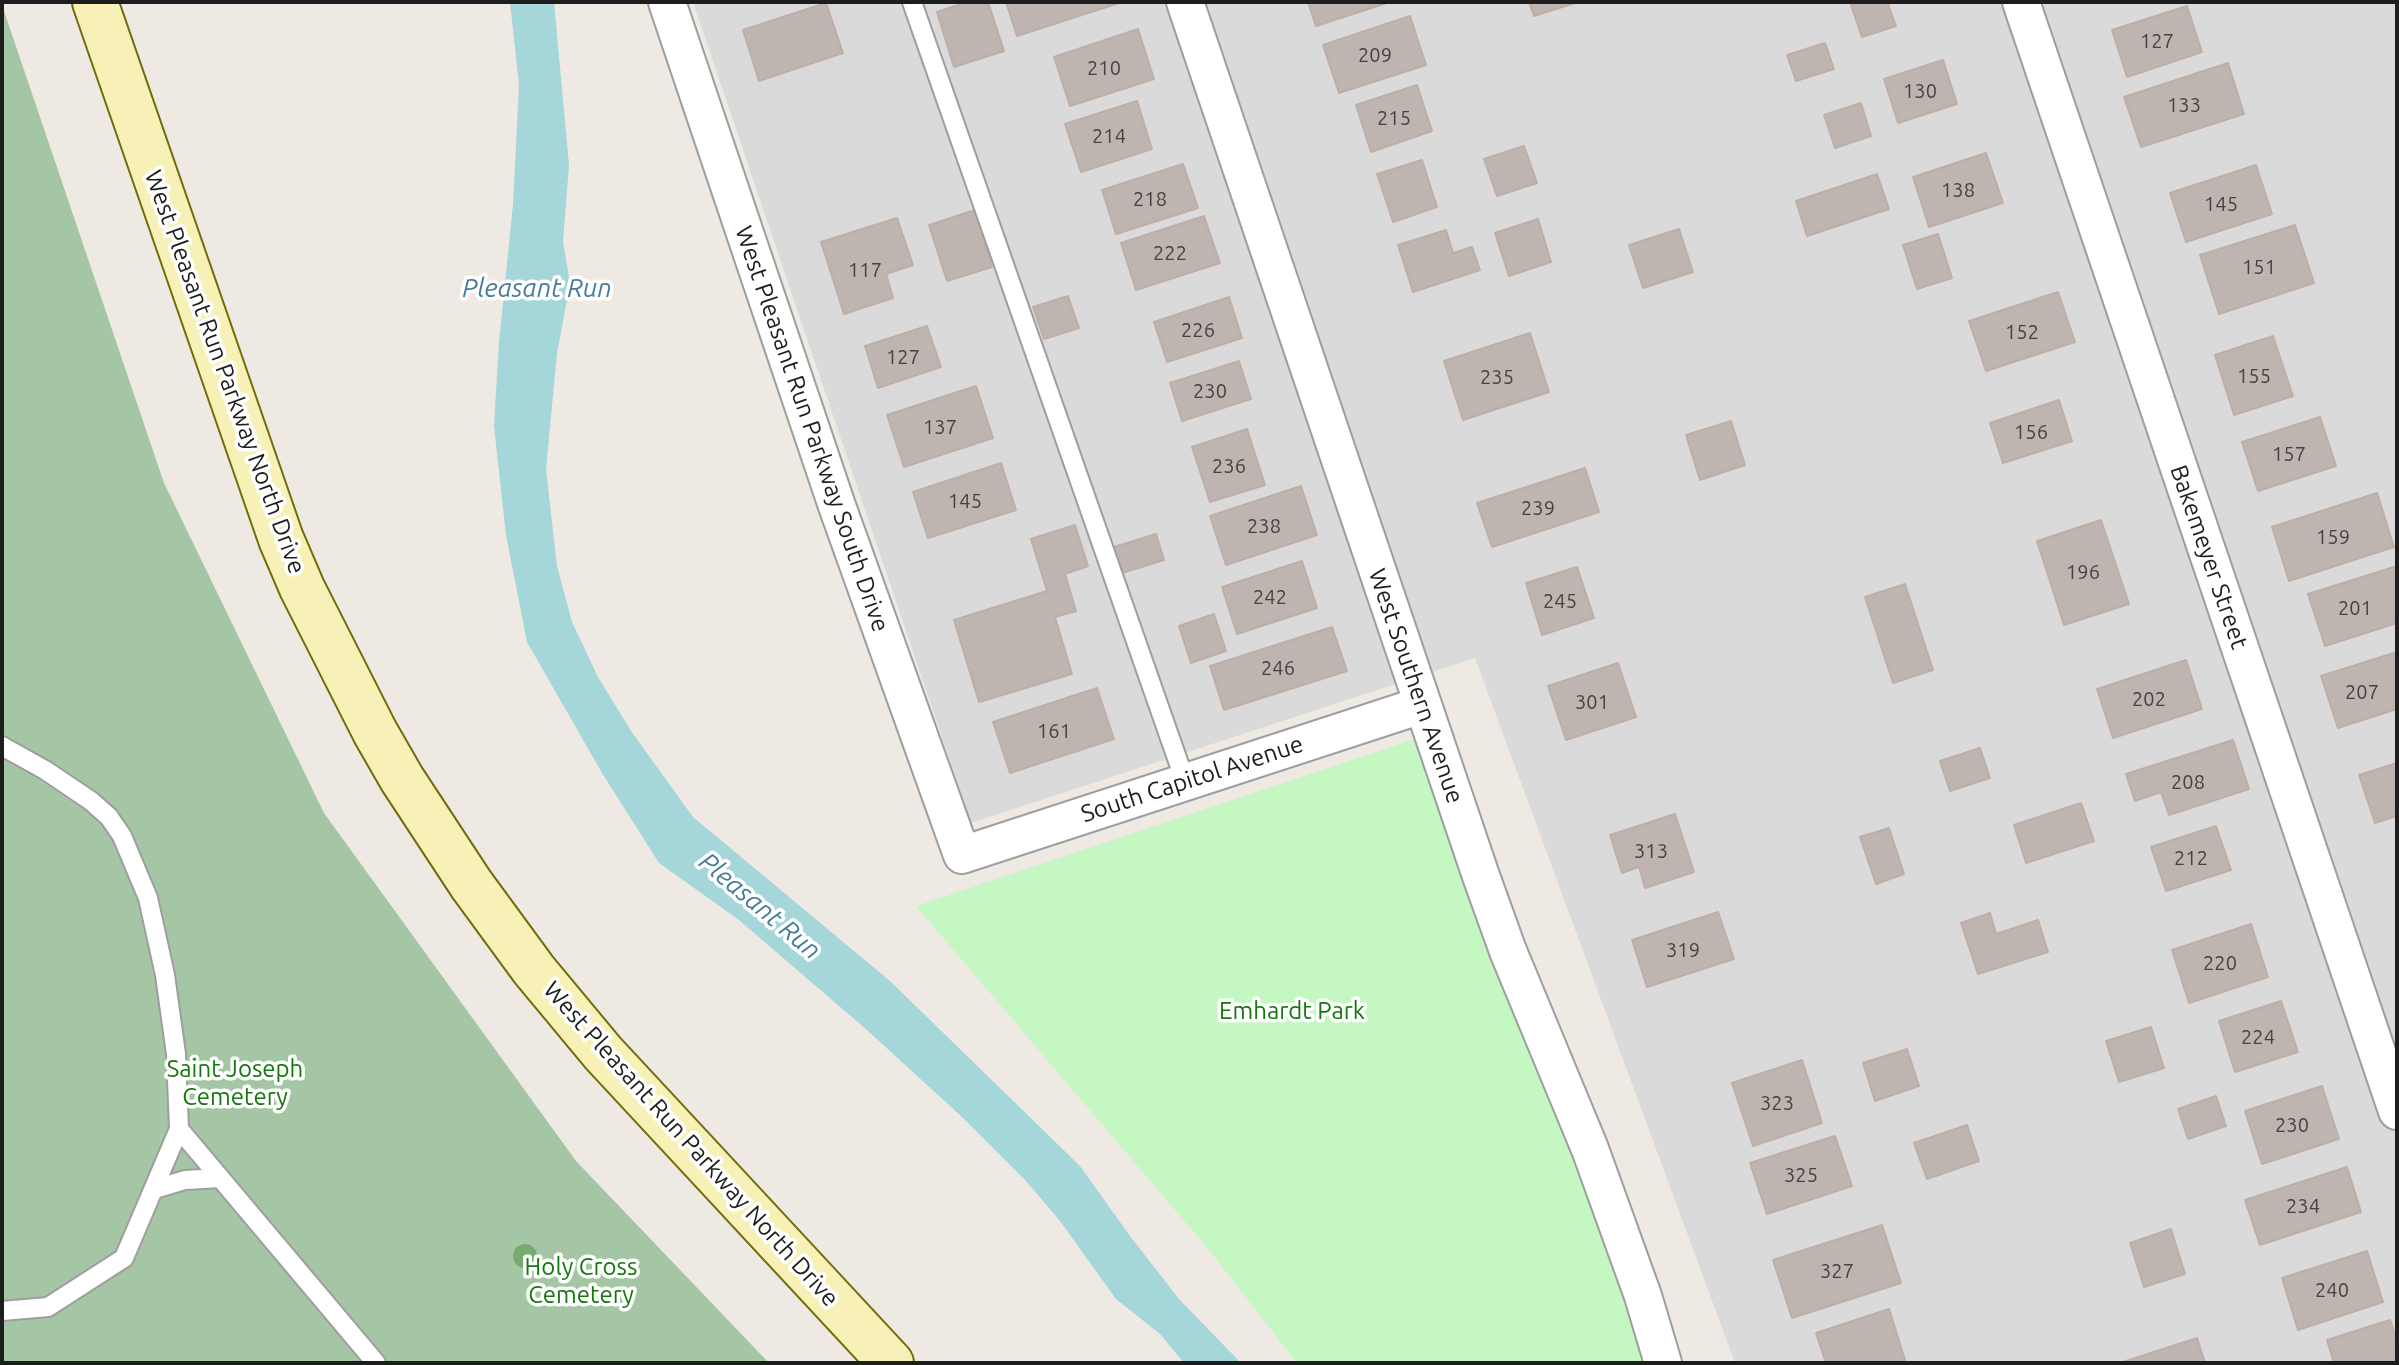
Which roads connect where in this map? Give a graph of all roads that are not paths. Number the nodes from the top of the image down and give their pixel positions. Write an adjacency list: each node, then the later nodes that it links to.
1 (95, 2): 16 (street, West Pleasant Run Parkway North Drive)
2 (667, 2): 9 (street, West Pleasant Run Parkway South Drive)
3 (912, 2): 8 (lane)
4 (1185, 2): 6 (street, West Southern Avenue)
5 (2021, 2): 10 (street, Bakemeyer Street)
6 (1422, 705): 8 (street, South Capitol Avenue); 17 (street, West Southern Avenue)
7 (2, 746): 11 (lane)
8 (1185, 781): 9 (street, South Capitol Avenue)
9 (962, 855)
10 (2397, 1111)
11 (179, 1129): 12 (lane); 13 (lane)
12 (220, 1178): 13 (lane); 15 (lane)
13 (155, 1189): 14 (lane)
14 (2, 1311)
15 (376, 1363)
16 (891, 1363)
17 (1663, 1363)

